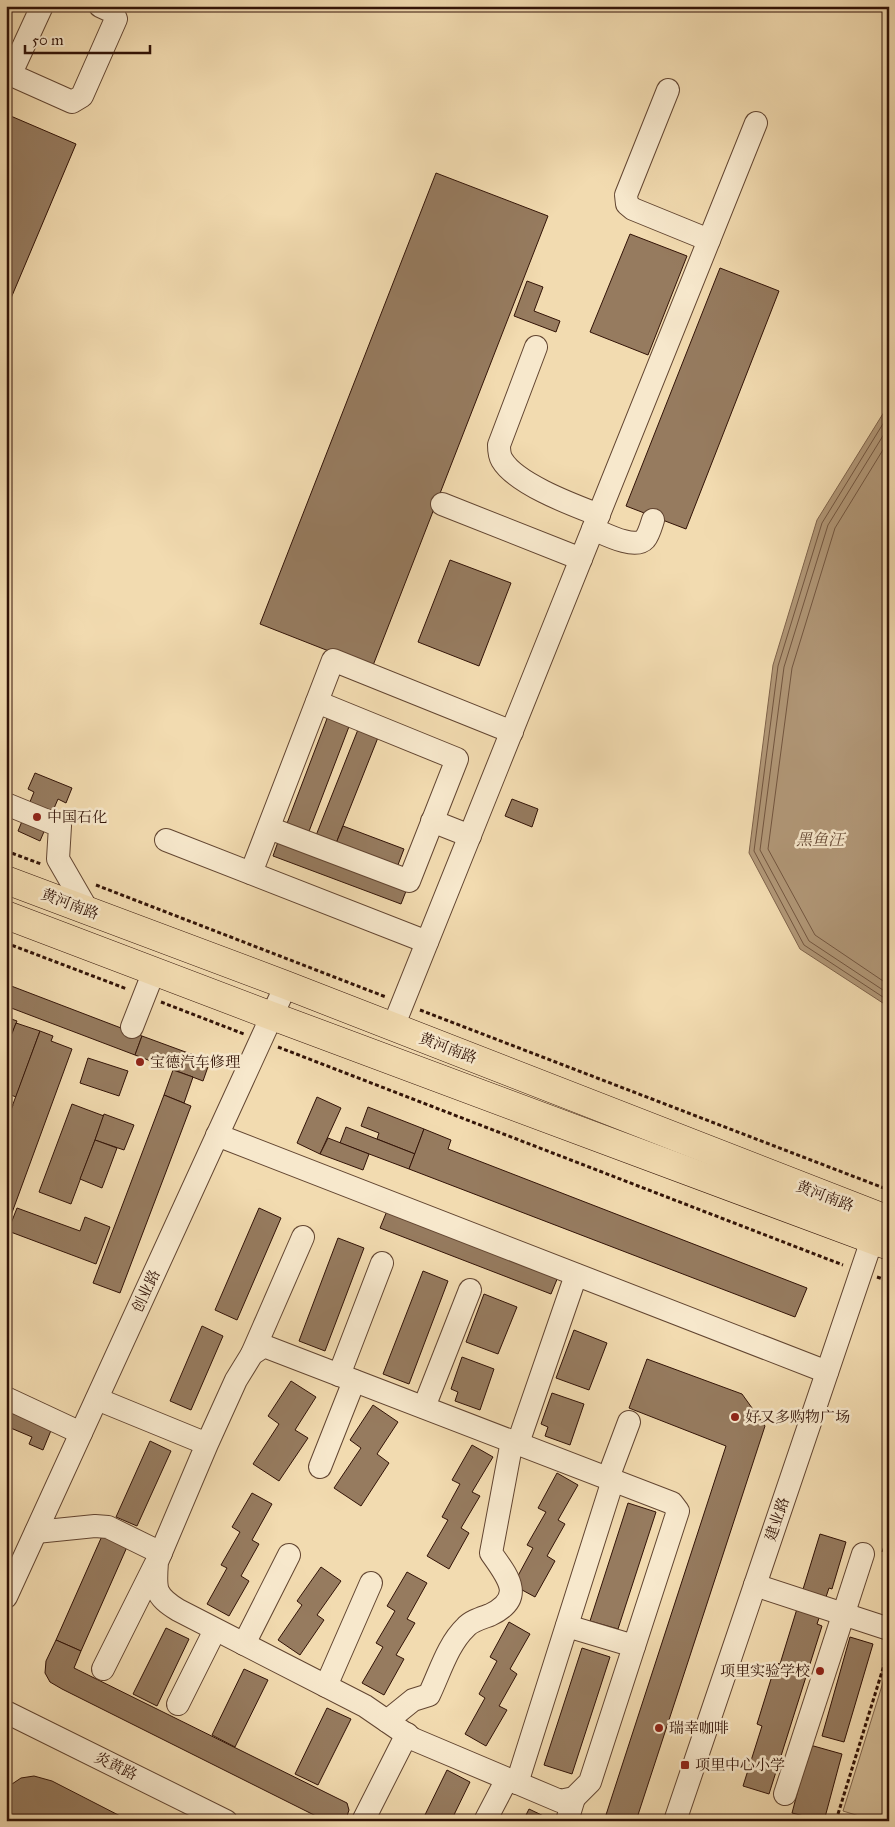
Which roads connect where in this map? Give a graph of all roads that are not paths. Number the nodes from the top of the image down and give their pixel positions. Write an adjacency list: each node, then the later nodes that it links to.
1 (42, 6): 3 (street)
2 (100, 6): 3 (street)
3 (16, 40)
4 (668, 90): 6 (street)
5 (756, 124): 6 (street)
6 (709, 240): 10 (street)
7 (536, 347): 10 (street)
8 (442, 504): 11 (street)
9 (653, 520): 10 (street)
10 (596, 522): 11 (street)
11 (581, 559): 13 (street)
12 (316, 702): 13 (street); 15 (street); 16 (street)
13 (512, 732): 17 (street)
14 (6, 804): 21 (street)
15 (432, 821): 16 (street); 17 (street)
16 (269, 828): 19 (street)
17 (470, 836): 23 (street)
18 (166, 840): 19 (street)
19 (251, 874): 23 (street)
20 (6, 880): 21 (main road, 黄河南路)
21 (88, 911): 25 (main road, 黄河南路)
22 (6, 914): 24 (main road, 黄河南路)
23 (428, 942): 26 (street)
24 (149, 983): 27 (street); 28 (main road, 黄河南路)
25 (286, 985): 26 (main road, 黄河南路); 28 (street, 创业路)
26 (398, 1015): 30 (main road, 黄河南路)
27 (132, 1027)
28 (267, 1028): 29 (street, 创业路); 30 (main road, 黄河南路)
29 (218, 1135): 33 (street); 39 (street, 创业路)
30 (882, 1231): 36 (street, 建业路)
31 (303, 1236): 35 (street)
32 (382, 1263): 37 (street)
33 (576, 1275): 36 (street); 43 (street)
34 (470, 1290): 40 (street)
35 (252, 1354): 37 (street); 44 (street)
36 (827, 1372): 52 (street, 建业路)
37 (347, 1378): 40 (street); 45 (street)
38 (6, 1398): 42 (street)
39 (97, 1399): 42 (street, 创业路); 44 (street)
40 (424, 1407): 43 (street)
41 (629, 1422): 46 (street)
42 (81, 1433): 47 (street, 创业路)
43 (515, 1442): 46 (street); 64 (street)
44 (207, 1444): 50 (street)
45 (320, 1467)
46 (611, 1479): 55 (street); 59 (street)
47 (36, 1532): 50 (street); 53 (street, 创业路)
48 (863, 1554): 54 (street)
49 (289, 1555): 58 (street)
50 (159, 1557): 57 (street); 60 (street)
51 (371, 1583): 61 (street)
52 (755, 1585): 54 (street); 73 (street, 建业路)
53 (6, 1597)
54 (843, 1614): 56 (street); 67 (street)
55 (567, 1626): 59 (street); 66 (street)
56 (889, 1629)
57 (215, 1630): 58 (street); 62 (street)
58 (244, 1644): 61 (street)
59 (634, 1646): 68 (street)
60 (103, 1669)
61 (326, 1686): 64 (street)
62 (178, 1704)
63 (6, 1712): 69 (street, 炎黄路)
64 (387, 1721): 65 (street)
65 (407, 1734): 66 (street); 70 (street)
66 (512, 1781): 68 (street); 71 (street)
67 (785, 1794)
68 (574, 1798): 72 (street)
69 (226, 1821)
70 (363, 1821)
71 (485, 1821)
72 (567, 1821)
73 (675, 1821)

